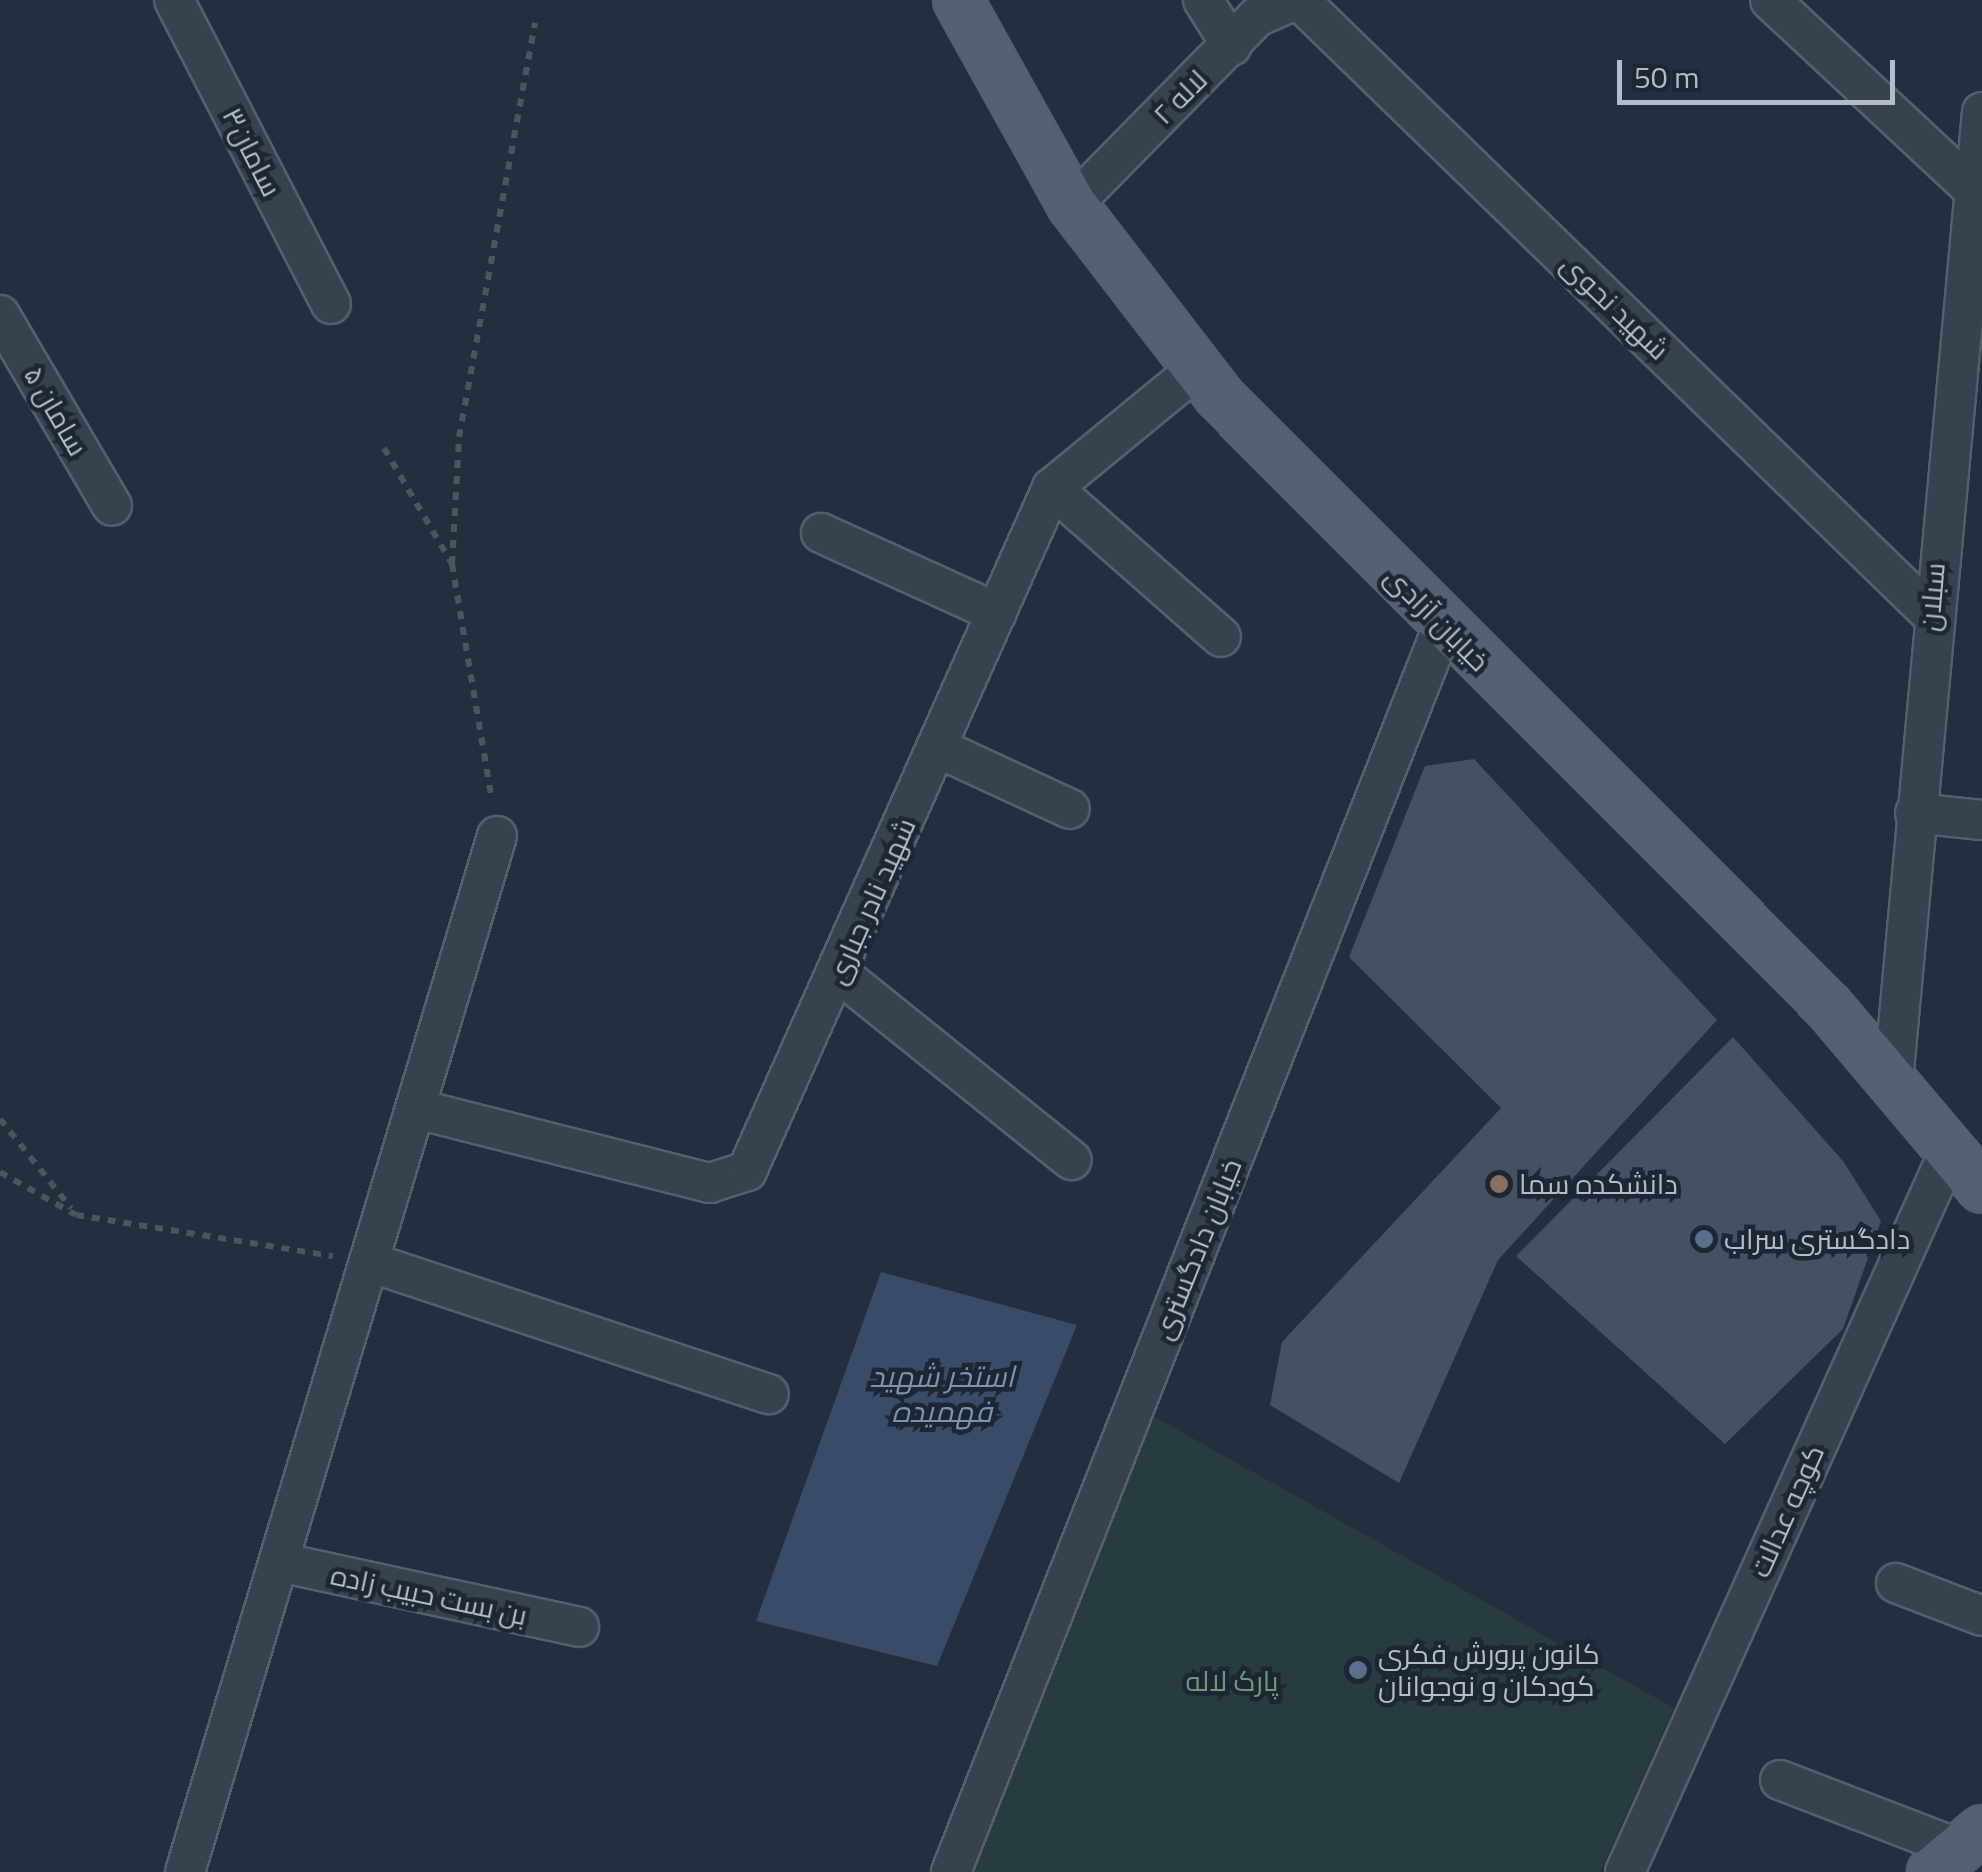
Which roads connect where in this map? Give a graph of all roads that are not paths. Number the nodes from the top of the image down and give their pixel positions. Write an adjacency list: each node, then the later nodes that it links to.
1 (174, 0): 10 (street, سامان۳)
2 (958, 0): 9 (main road, خیابان آزادی)
3 (1204, 0): 6 (street)
4 (1297, 0): 6 (street, لاله ۲); 18 (street, شهید نحوی)
5 (1770, 0): 8 (street)
6 (1232, 46): 9 (street, لاله ۲)
7 (1982, 112): 8 (street, سبلان)
8 (1973, 189): 12 (street, سبلان)
9 (1072, 205): 13 (main road, خیابان آزادی)
10 (332, 304)
11 (0, 316): 15 (street, سامان ۵)
12 (1970, 322): 18 (street, سبلان)
13 (1198, 369): 14 (street, شهید نادر جباری); 19 (main road, خیابان آزادی)
14 (1052, 488): 17 (street, شهید نادر جباری); 20 (street)
15 (112, 506)
16 (821, 533): 17 (street)
17 (997, 613): 21 (street, شهید نادر جباری)
18 (1931, 614): 23 (street, سبلان)
19 (1443, 626): 27 (main road, خیابان آزادی); 41 (street, خیابان دادگستری)
20 (1222, 637)
21 (938, 748): 22 (street); 26 (street, شهید نادر جباری)
22 (1070, 809)
23 (1915, 813): 24 (street); 27 (street, سبلان)
24 (1982, 820)
25 (498, 836): 28 (street)
26 (840, 974): 28 (street, شهید نادر جباری); 30 (street)
27 (1893, 1082): 29 (main road, خیابان آزادی)
28 (417, 1110): 32 (street)
29 (1950, 1150): 31 (main road, خیابان آزادی); 42 (street, کوچه عدالت)
30 (1071, 1160)
31 (1982, 1188)
32 (369, 1262): 33 (street); 34 (street)
33 (770, 1394)
34 (279, 1562): 37 (street, بن بست حبیب زاده); 40 (street)
35 (1896, 1583): 36 (street)
36 (1982, 1616)
37 (579, 1627)
38 (1780, 1780): 39 (street)
39 (1958, 1850)
40 (185, 1872)
41 (951, 1872)
42 (1624, 1872)

